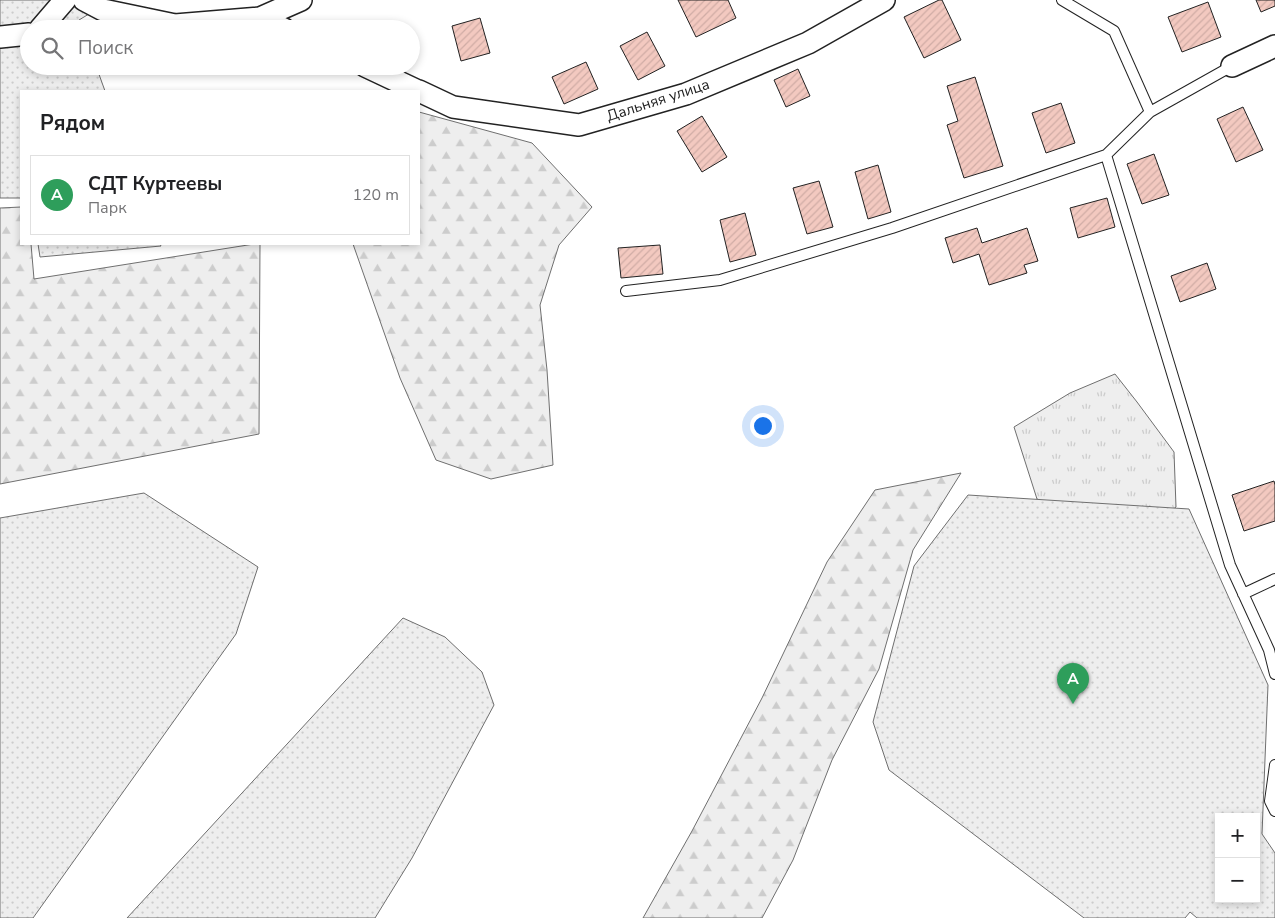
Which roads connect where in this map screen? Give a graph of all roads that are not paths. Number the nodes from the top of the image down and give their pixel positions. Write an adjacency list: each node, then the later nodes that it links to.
1 (65, 0): 7 (street)
2 (84, 0): 8 (street)
3 (301, 0): 6 (street)
4 (884, 0): 17 (street, Дальняя улица)
5 (1062, 0): 18 (lane)
6 (260, 18): 9 (street); 10 (street)
7 (48, 20)
8 (151, 20)
9 (236, 20)
10 (264, 20)
11 (20, 35): 12 (street)
12 (0, 37)
13 (1275, 46): 14 (street)
14 (1232, 66): 18 (lane)
15 (384, 75): 16 (street, Дальняя улица)
16 (417, 90)
17 (420, 91)
18 (1150, 112): 19 (lane)
19 (1106, 155): 20 (lane); 22 (lane)
20 (626, 291)
21 (1275, 579): 22 (lane)
22 (1243, 594): 23 (lane)
23 (1275, 674)
24 (1275, 766): 25 (lane)
25 (1275, 811)

